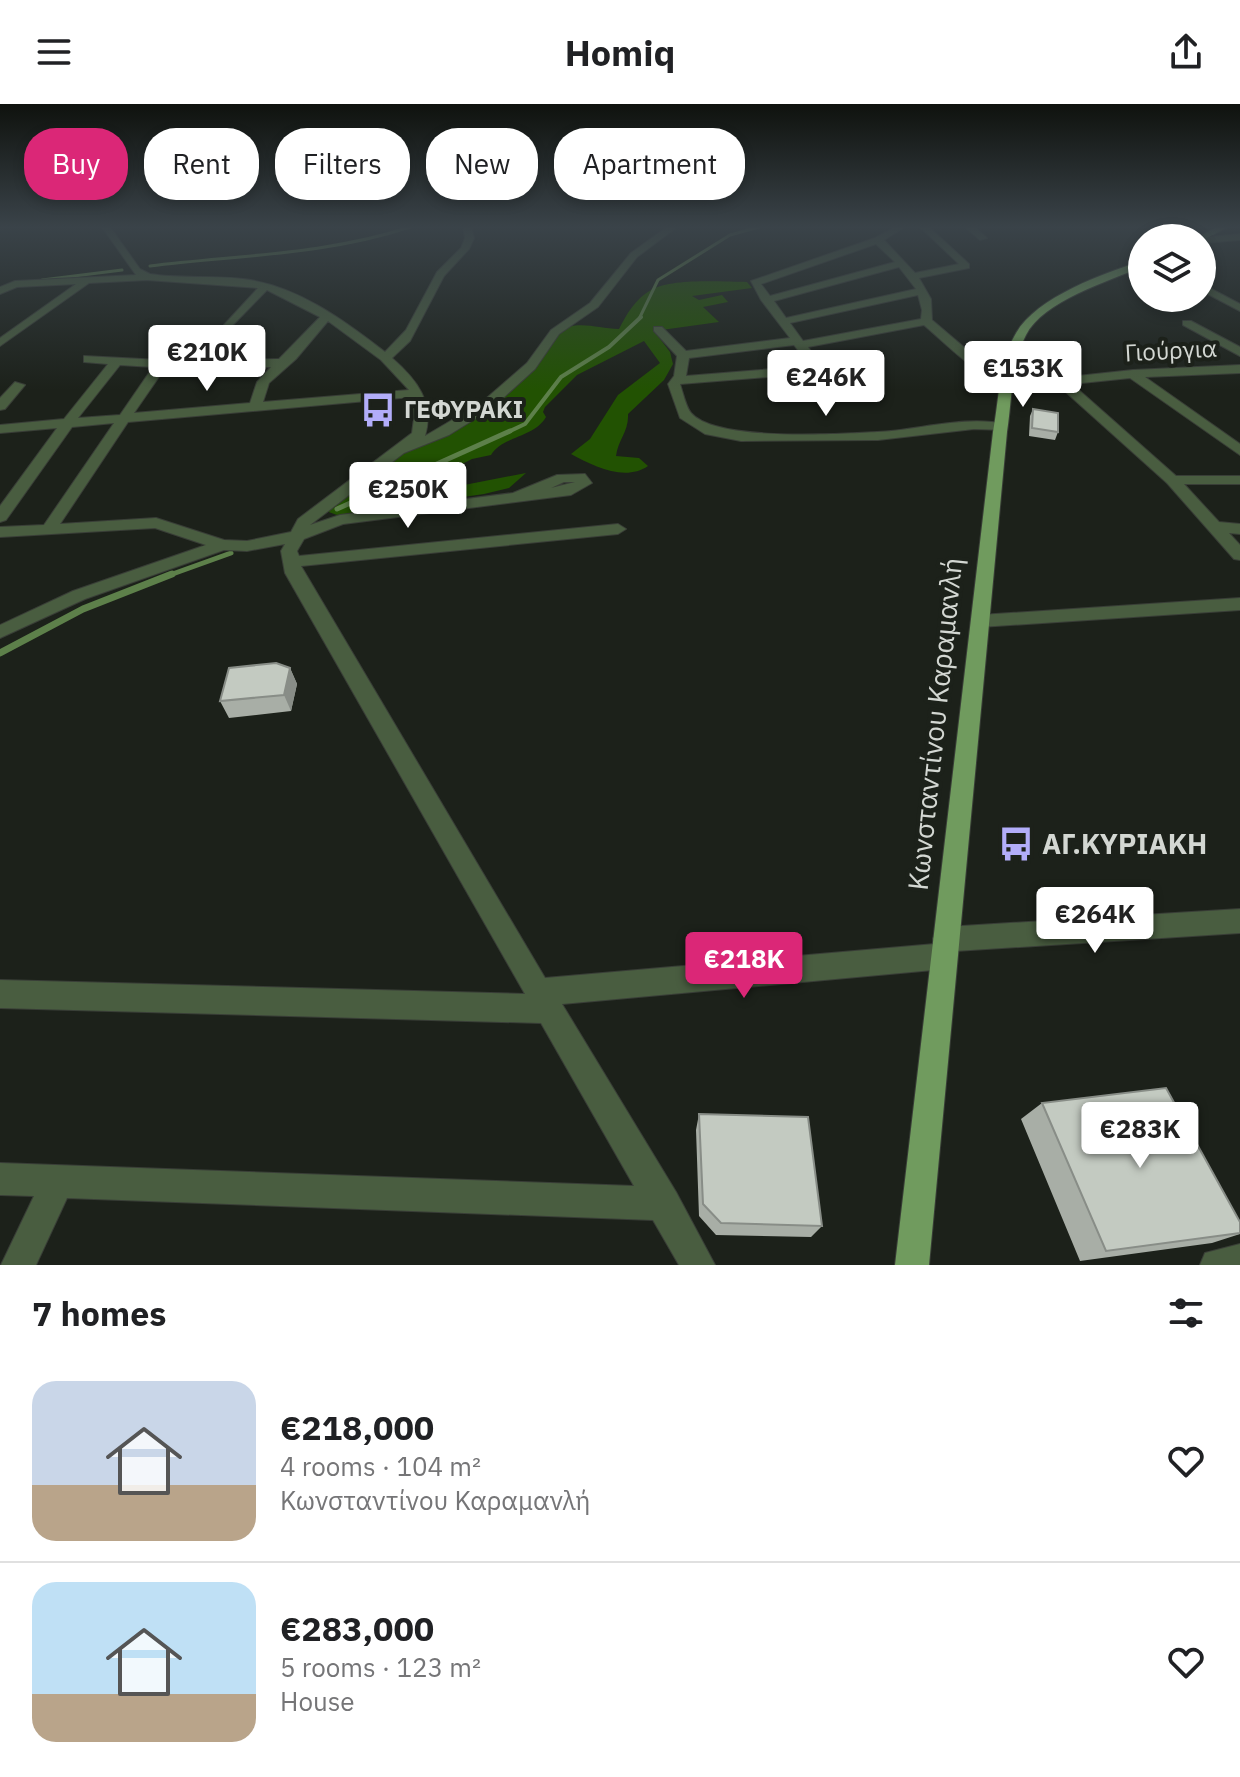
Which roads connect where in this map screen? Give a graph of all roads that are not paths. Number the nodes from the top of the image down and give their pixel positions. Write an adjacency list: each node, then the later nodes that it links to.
1 (95, 281): 9 (street)
2 (242, 281): 10 (street)
3 (436, 281): 26 (street)
4 (613, 281): 45 (street)
5 (760, 281): 14 (street)
6 (835, 281): 14 (street)
7 (917, 281): 12 (street)
8 (1107, 281): 33 (main road, Κωνσταντίνου Καραμανλή)
9 (85, 282): 11 (street); 22 (street)
10 (267, 286): 16 (street); 20 (street)
11 (0, 291)
12 (921, 291): 17 (street); 18 (street)
13 (1216, 295): 15 (street)
14 (766, 300): 18 (street)
15 (1240, 308)
16 (326, 317): 26 (street); 29 (street)
17 (926, 321): 23 (street); 33 (street)
18 (781, 322): 23 (street)
19 (1187, 323): 24 (street)
20 (227, 328)
21 (658, 329): 25 (street)
22 (0, 343)
23 (799, 343): 25 (street); 34 (street)
24 (1240, 352)
25 (683, 355): 34 (street)
26 (386, 357): 37 (street)
27 (88, 359): 28 (street)
28 (116, 362): 30 (street); 41 (street)
29 (282, 363): 30 (street); 39 (street)
30 (161, 364): 40 (street)
31 (1240, 369): 32 (street, Γιούργια)
32 (1133, 374): 35 (street, Γιούργια); 44 (street)
33 (1008, 380): 35 (street, Γιούργια); 42 (main road, Κωνσταντίνου Καραμανλή)
34 (677, 381): 42 (street)
35 (1062, 382): 46 (street)
36 (19, 385): 38 (street)
37 (417, 393): 39 (street); 45 (street)
38 (0, 406)
39 (255, 408): 40 (street)
40 (123, 419): 41 (street); 53 (street)
41 (69, 424): 43 (street); 49 (street)
42 (1001, 427): 60 (main road, Κωνσταντίνου Καραμανλή)
43 (0, 429)
44 (1240, 451)
45 (397, 453): 55 (street)
46 (1172, 480): 47 (street); 50 (street)
47 (1240, 480)
48 (516, 497): 55 (street)
49 (0, 517)
50 (1216, 527): 52 (street); 57 (street)
51 (618, 529): 58 (street)
52 (1240, 529)
53 (48, 530): 54 (street); 56 (street)
54 (0, 532)
55 (293, 537): 56 (street); 58 (street)
56 (222, 545): 61 (street)
57 (1240, 555)
58 (291, 562): 65 (street)
59 (1240, 604): 60 (street)
60 (980, 621): 63 (main road, Κωνσταντίνου Καραμανλή)
61 (0, 632)
62 (1240, 921): 63 (street)
63 (945, 948): 65 (street); 72 (main road, Κωνσταντίνου Καραμανλή)
64 (0, 994): 65 (street)
65 (544, 1000): 68 (street)
66 (0, 1179): 67 (street)
67 (58, 1182): 68 (street); 70 (street)
68 (664, 1204): 71 (street)
69 (1240, 1261): 73 (street)
70 (18, 1265)
71 (698, 1265)
72 (912, 1265)
73 (1217, 1265)

